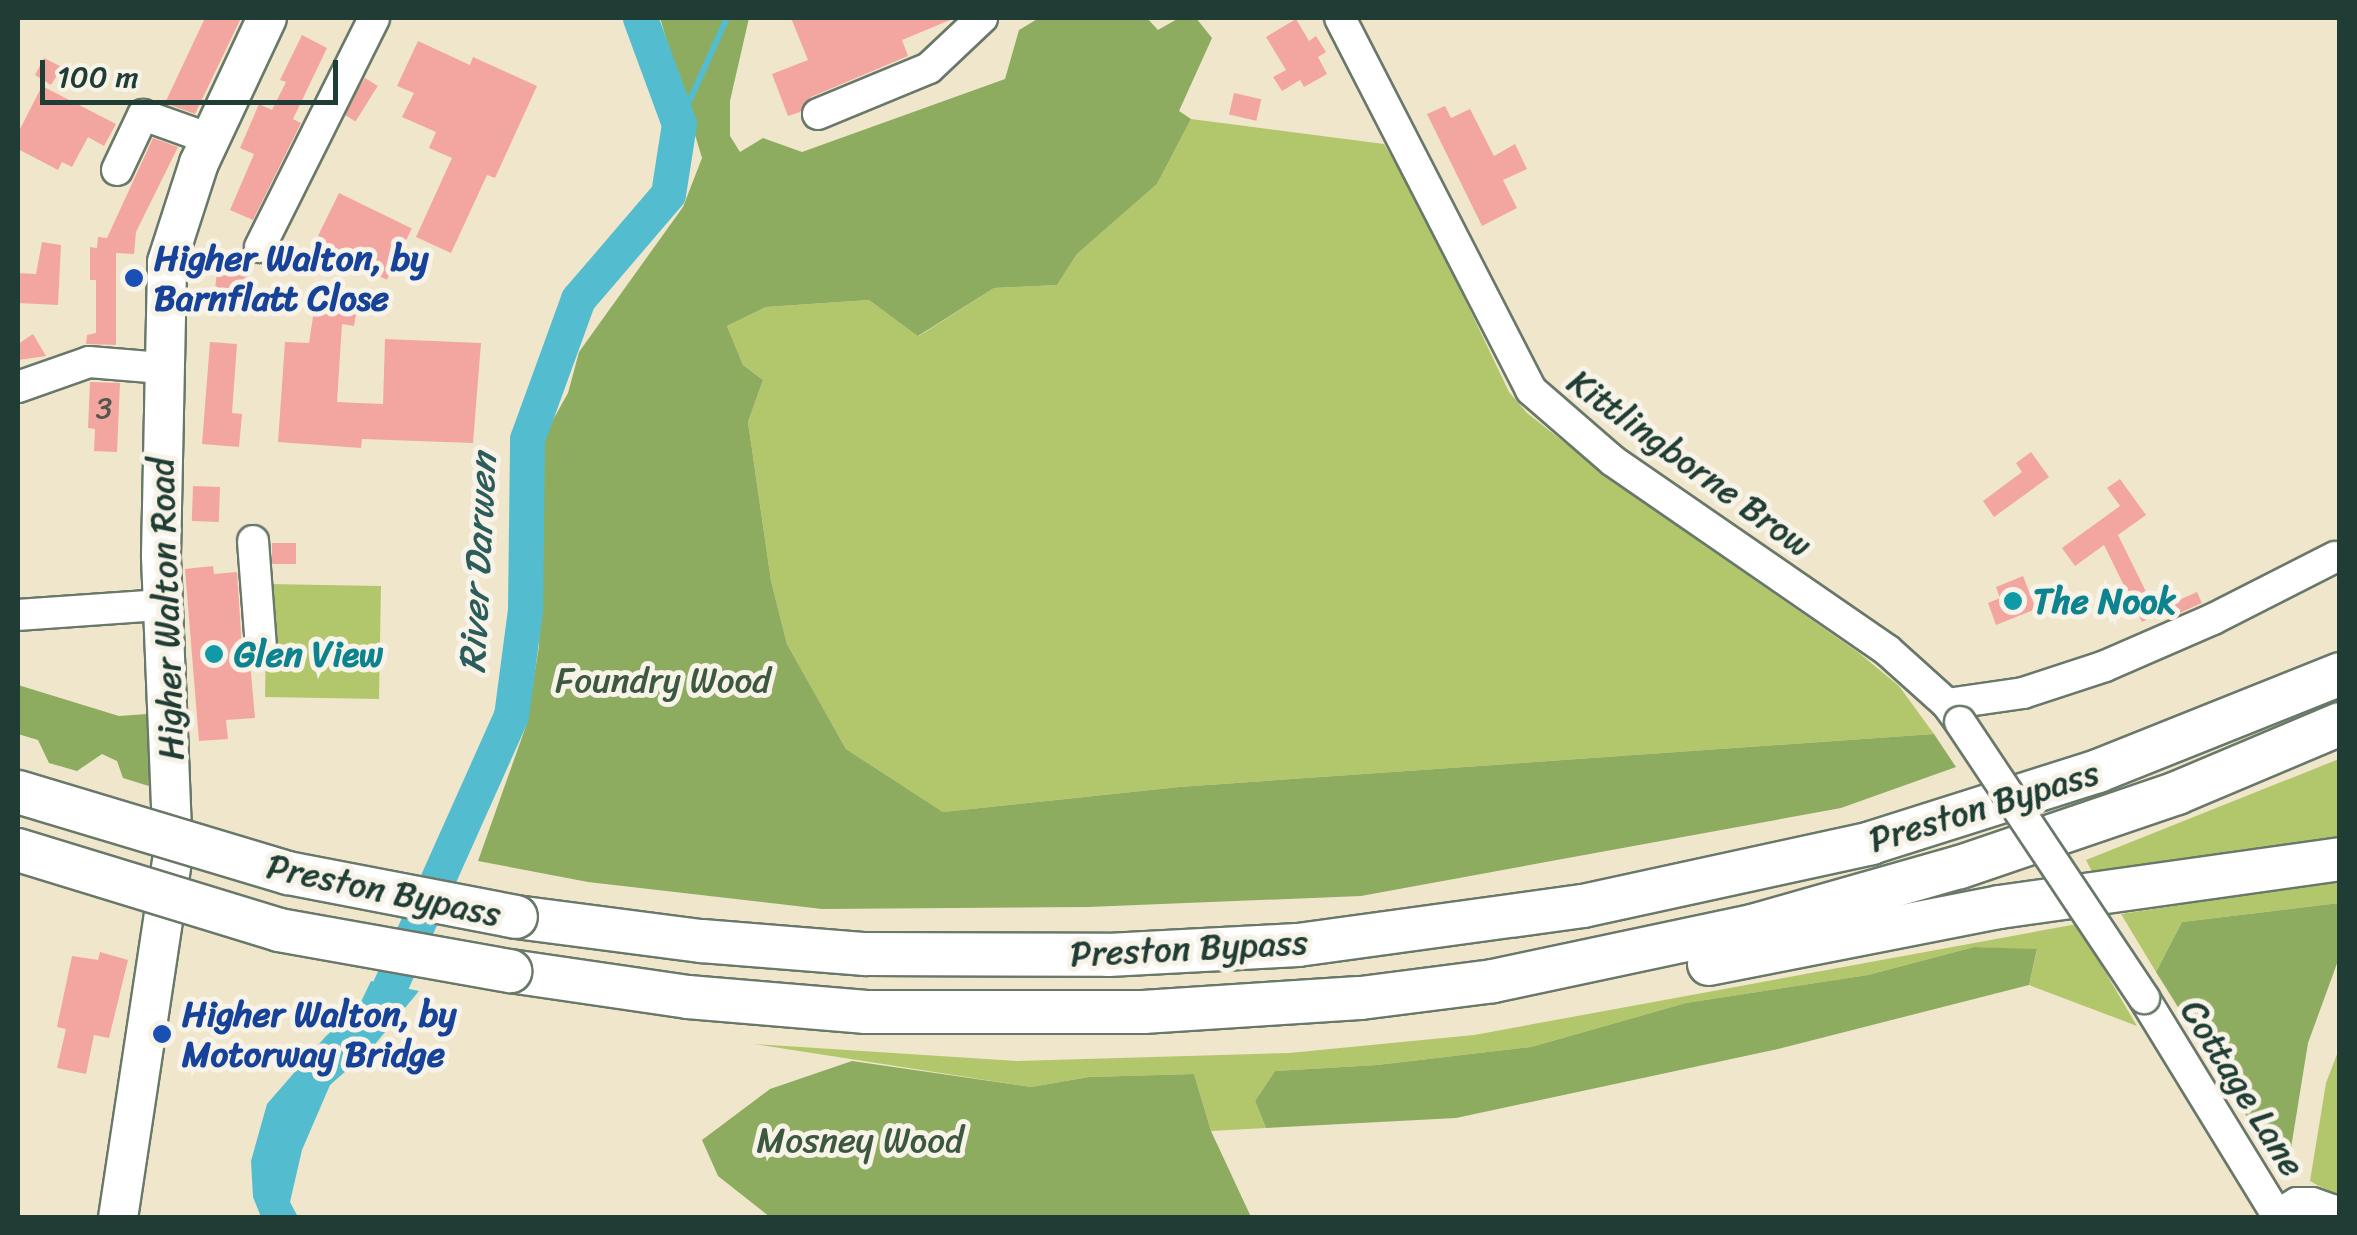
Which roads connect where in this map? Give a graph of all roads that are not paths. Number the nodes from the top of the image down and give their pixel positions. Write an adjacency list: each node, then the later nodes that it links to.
1 (267, 18): 6 (main road, Higher Walton Road)
2 (374, 18): 8 (street)
3 (982, 18): 5 (street)
4 (1340, 18): 17 (street, Kittlingborne Brow)
5 (818, 114)
6 (210, 139): 7 (street); 9 (main road, Higher Walton Road)
7 (117, 170)
8 (260, 247)
9 (162, 368): 10 (street); 13 (main road, Higher Walton Road)
10 (18, 386)
11 (253, 541): 15 (street)
12 (2336, 557): 17 (street)
13 (162, 606): 14 (street); 25 (main road, Higher Walton Road)
14 (18, 615)
15 (262, 646)
16 (2340, 674): 19 (highway, Preston Bypass, bridge)
17 (1954, 713): 23 (street, Kittlingborne Brow, bridge)
18 (2340, 724): 22 (highway, Preston Bypass)
19 (18, 792)
20 (18, 850): 22 (highway, Preston Bypass, bridge)
21 (2340, 859): 22 (highway)
22 (596, 984)
23 (2144, 998): 24 (street, Cottage Lane)
24 (2278, 1216): 26 (street)
25 (118, 1218)
26 (2337, 1218)

